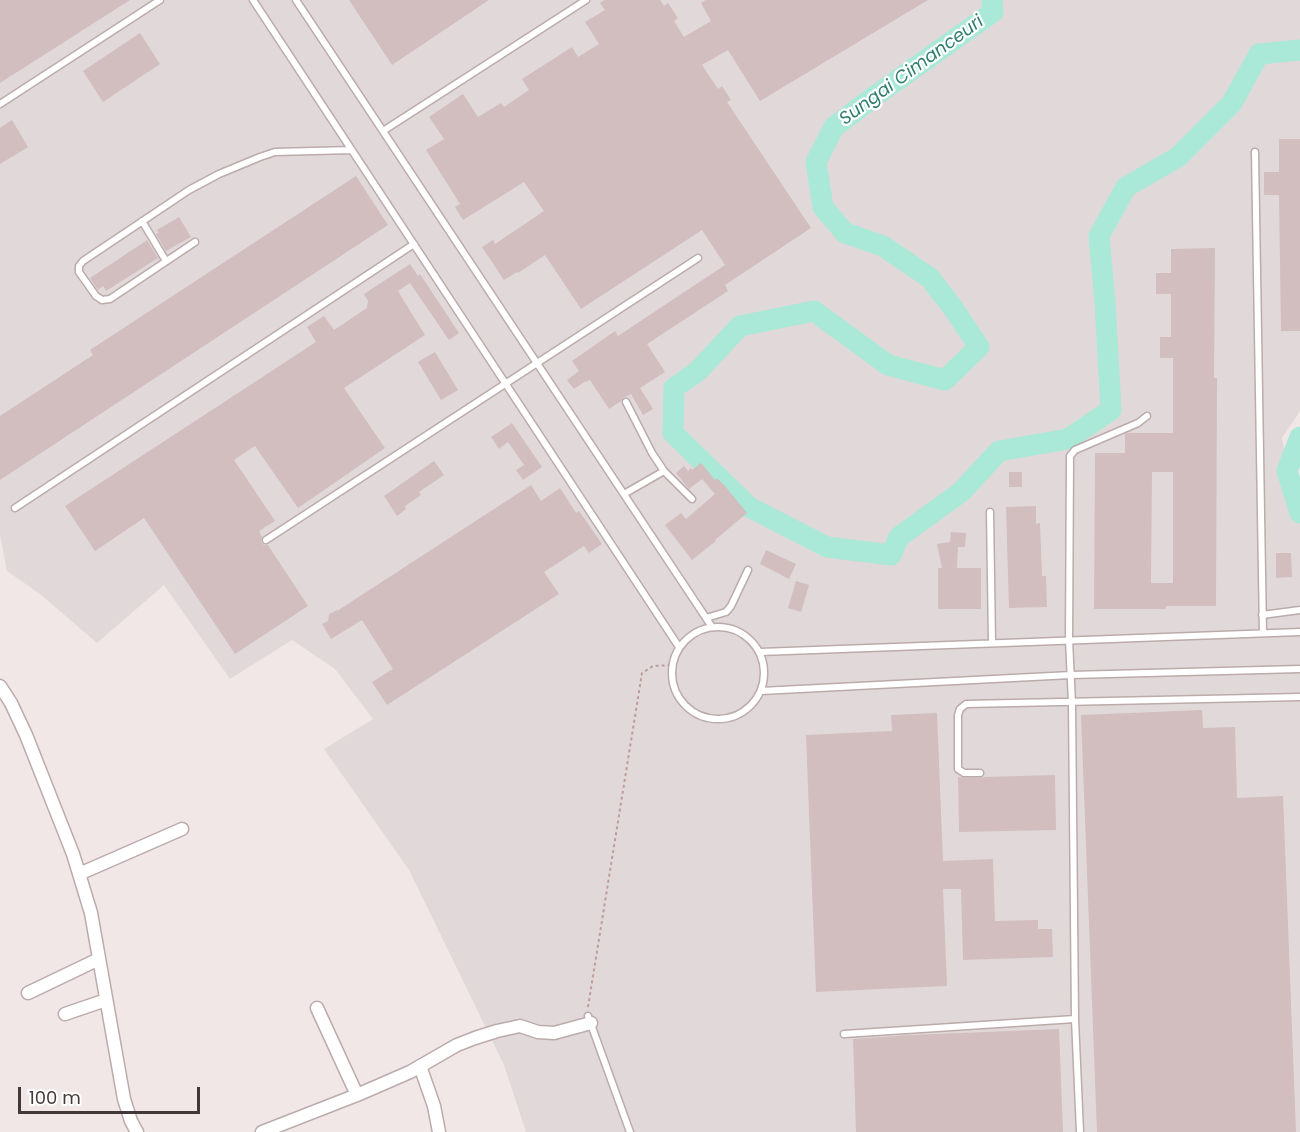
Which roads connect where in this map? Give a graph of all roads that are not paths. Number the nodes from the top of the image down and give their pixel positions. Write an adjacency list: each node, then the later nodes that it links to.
1 (160, 0): 5 (lane)
2 (253, 0): 7 (lane)
3 (296, 0): 6 (lane)
4 (586, 0): 6 (lane)
5 (0, 104)
6 (383, 131): 14 (lane)
7 (352, 150): 9 (lane); 11 (lane)
8 (1255, 152): 26 (lane)
9 (142, 221): 13 (lane); 13 (lane)
10 (195, 242): 13 (lane)
11 (414, 244): 15 (lane); 21 (lane)
12 (698, 258): 14 (lane)
13 (166, 261)
14 (537, 363): 15 (lane); 19 (lane)
15 (506, 383): 23 (lane); 33 (lane)
16 (626, 402): 18 (lane)
17 (1148, 416): 31 (lane)
18 (664, 471): 19 (lane); 20 (lane)
19 (624, 494): 27 (lane)
20 (692, 499)
21 (15, 508)
22 (990, 512): 32 (lane)
23 (266, 540)
24 (748, 570): 27 (lane)
25 (1300, 610): 26 (lane)
26 (1262, 615): 30 (lane)
27 (706, 618): 28 (lane)
28 (712, 627): 33 (lane); 34 (lane)
29 (1300, 632): 30 (lane)
30 (1263, 633): 31 (lane)
31 (1069, 640): 32 (lane); 36 (lane)
32 (992, 643): 34 (lane)
33 (679, 646): 38 (lane)
34 (760, 652): 38 (lane)
35 (1300, 669): 36 (lane)
36 (1071, 675): 38 (lane); 40 (lane)
37 (0, 686): 43 (street)
38 (761, 691)
39 (1300, 697): 40 (lane)
40 (1072, 703): 41 (lane); 49 (lane)
41 (980, 773)
42 (182, 829): 43 (street)
43 (79, 874): 44 (street)
44 (99, 959): 45 (street); 46 (street)
45 (28, 993)
46 (106, 1000): 48 (street); 54 (street)
47 (317, 1008): 53 (street)
48 (65, 1014)
49 (1075, 1019): 51 (lane); 58 (lane)
50 (590, 1020): 52 (street); 57 (lane)
51 (844, 1034)
52 (420, 1066): 53 (street); 56 (street)
53 (357, 1095): 55 (street)
54 (137, 1132)
55 (262, 1132)
56 (439, 1132)
57 (630, 1132)
58 (1080, 1132)

